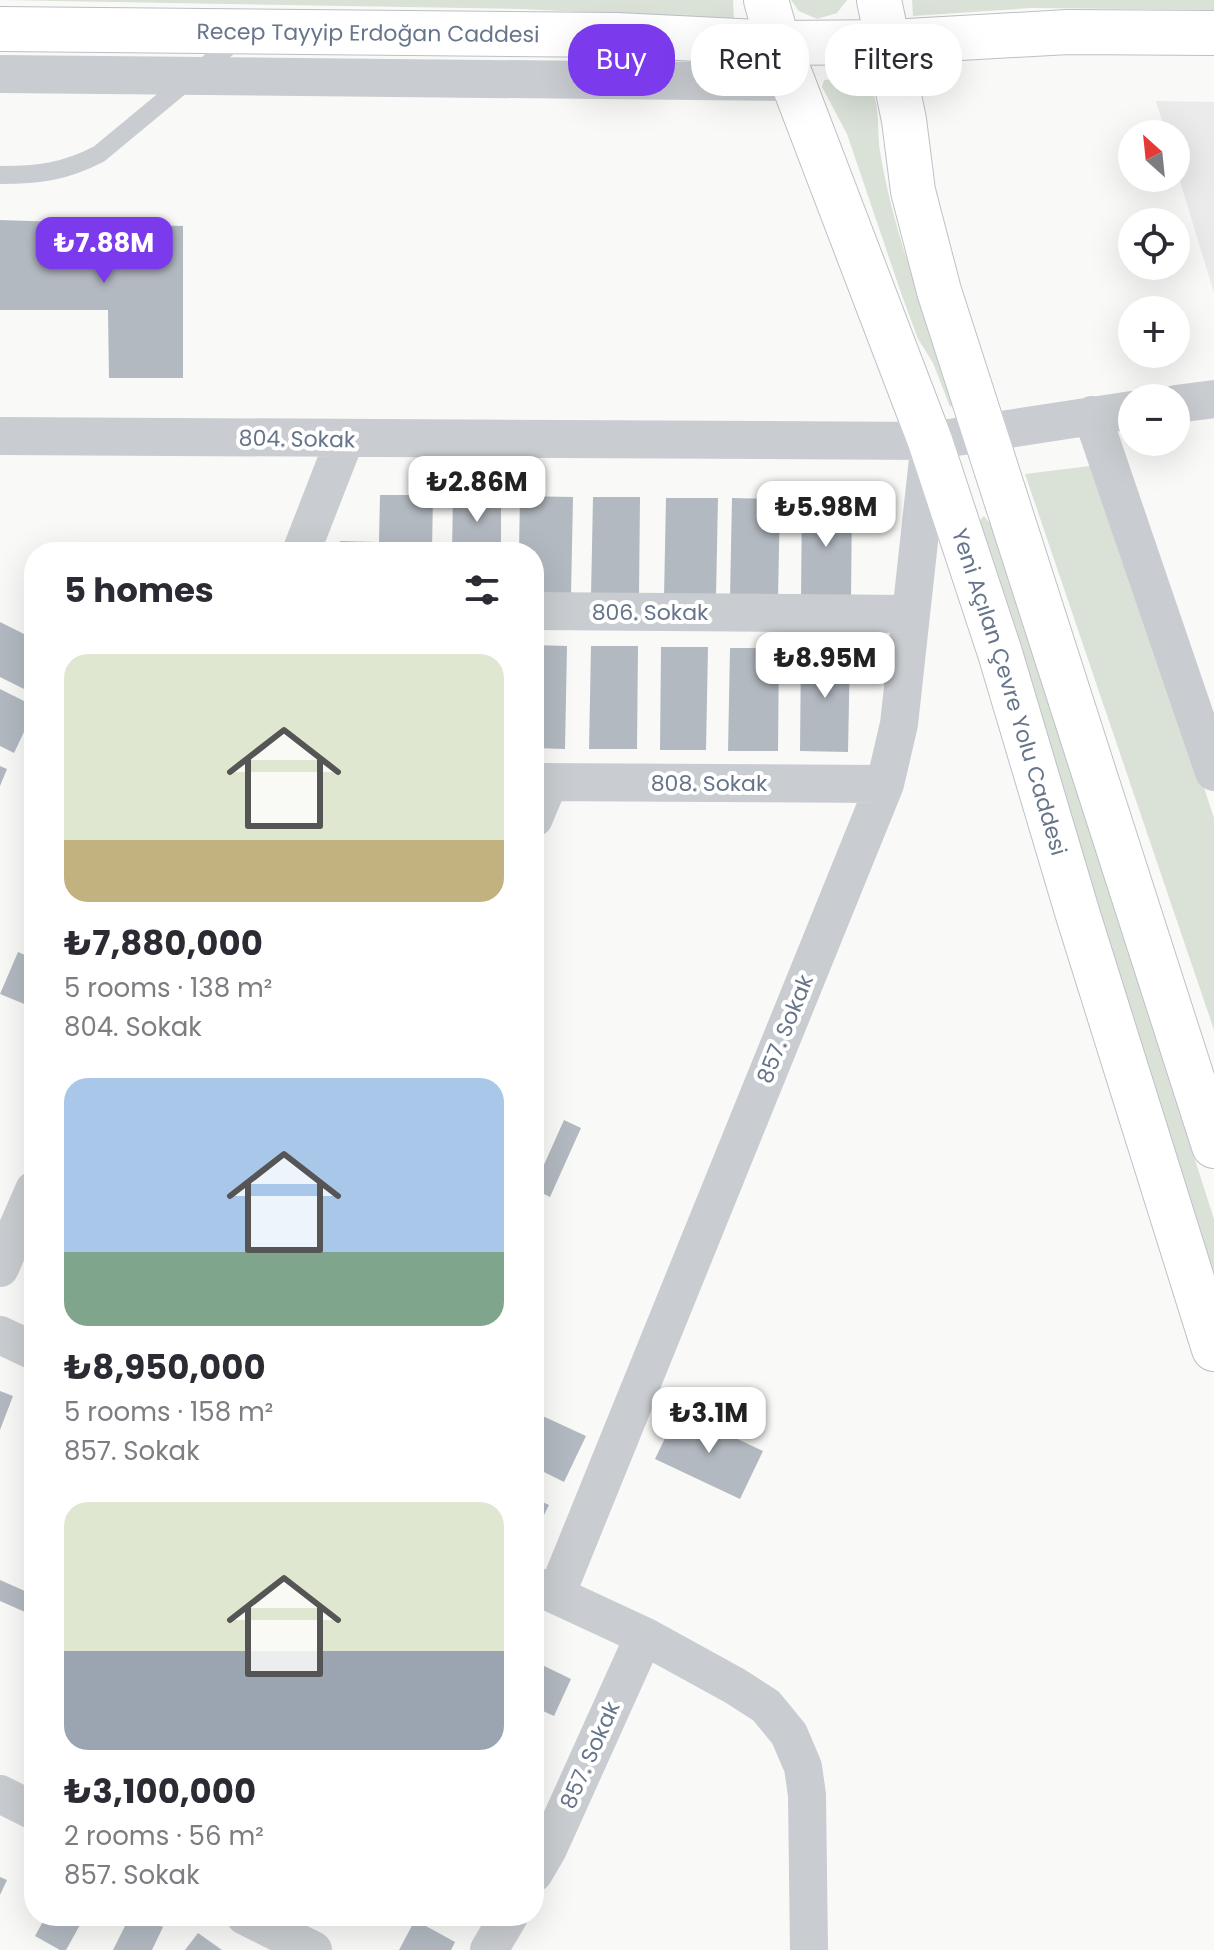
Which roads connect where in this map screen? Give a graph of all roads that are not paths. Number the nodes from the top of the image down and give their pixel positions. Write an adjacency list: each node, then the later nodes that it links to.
1 (766, 0): 3 (main road, Yeni Açılan Çevre Yolu Caddesi)
2 (879, 0): 4 (main road)
3 (774, 24)
4 (885, 24)
5 (0, 29): 6 (main road, Recep Tayyip Erdoğan Caddesi)
6 (247, 31): 9 (main road, Recep Tayyip Erdoğan Caddesi); 12 (lane)
7 (1214, 33): 8 (main road, Recep Tayyip Erdoğan Caddesi)
8 (962, 38)
9 (691, 47)
10 (691, 64): 12 (street)
11 (0, 74): 12 (street)
12 (194, 76): 15 (lane)
13 (799, 96): 23 (main road, Yeni Açılan Çevre Yolu Caddesi)
14 (898, 96): 20 (main road)
15 (0, 175)
16 (1214, 399): 17 (street)
17 (1190, 402)
18 (1118, 412): 19 (street, 804. Sokak)
19 (1092, 415): 20 (street, 804. Sokak); 27 (street)
20 (985, 431): 23 (street, 804. Sokak); 30 (main road)
21 (0, 436): 22 (street, 804. Sokak)
22 (345, 439): 23 (street, 804. Sokak); 24 (street)
23 (930, 441): 26 (street, 857. Sokak); 35 (main road, Yeni Açılan Çevre Yolu Caddesi)
24 (305, 542)
25 (544, 611): 26 (street, 806. Sokak)
26 (909, 614): 29 (street, 857. Sokak)
27 (1214, 772)
28 (544, 782): 29 (street, 808. Sokak)
29 (885, 784): 36 (street, 857. Sokak)
30 (1214, 1146)
31 (24, 1213): 32 (street)
32 (0, 1268)
33 (0, 1335): 34 (street)
34 (24, 1346)
35 (1214, 1349)
36 (545, 1590): 37 (street)
37 (644, 1636): 40 (street, 857. Sokak); 45 (street)
38 (0, 1794): 39 (street)
39 (24, 1806)
40 (544, 1856)
41 (264, 1926): 43 (street)
42 (503, 1926): 44 (street)
43 (309, 1949)
44 (489, 1950)
45 (809, 1950)

